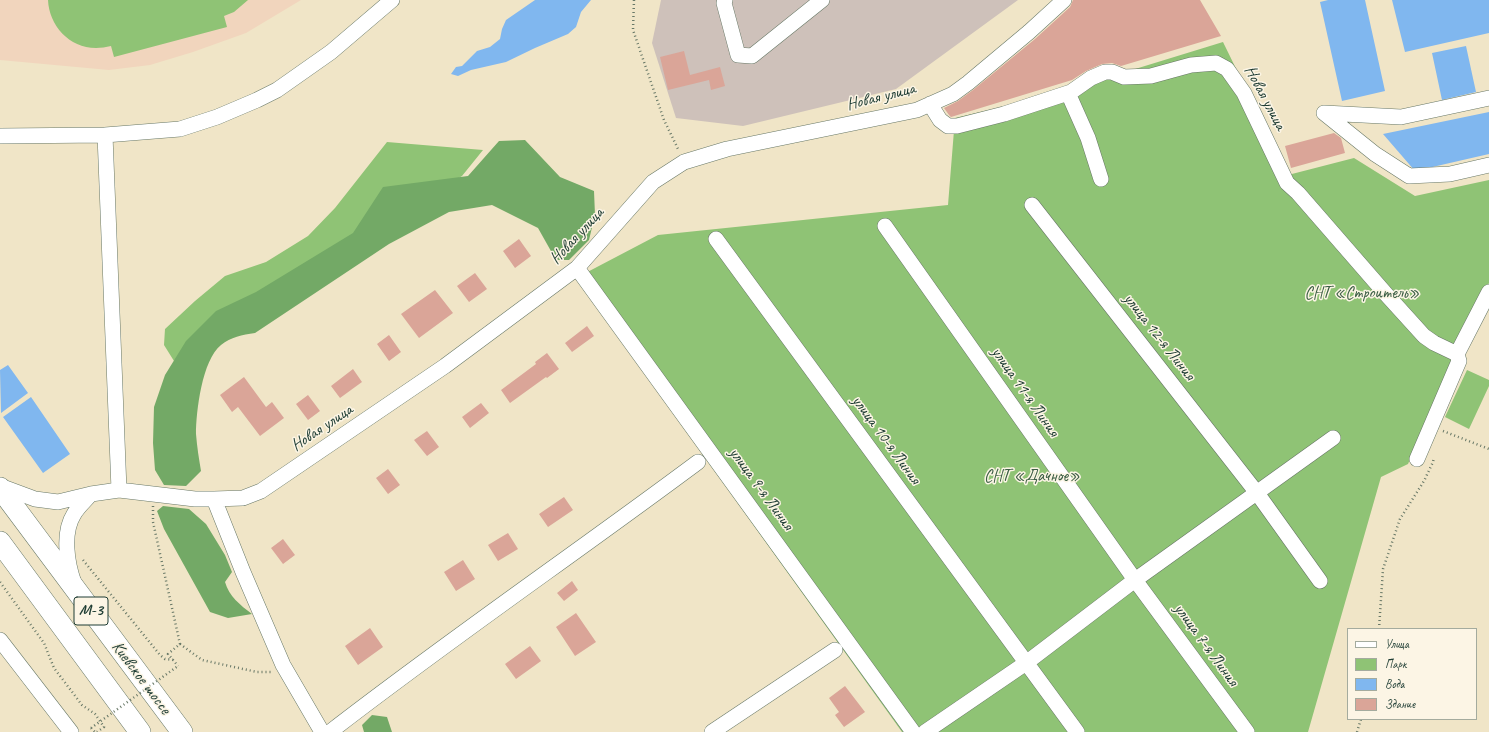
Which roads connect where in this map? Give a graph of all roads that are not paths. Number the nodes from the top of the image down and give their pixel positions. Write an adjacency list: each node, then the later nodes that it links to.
1 (392, 0): 8 (street)
2 (725, 0): 3 (street)
3 (822, 0)
4 (1064, 0): 7 (street, Новая улица)
5 (1068, 93): 7 (street, Новая улица); 11 (street); 17 (street, Новая улица)
6 (1489, 98): 10 (street)
7 (930, 104): 15 (street, Новая улица)
8 (106, 135): 9 (street); 22 (street)
9 (0, 136)
10 (1489, 165)
11 (1101, 179)
12 (1032, 205): 23 (street, улица 12-я Линия)
13 (884, 226): 27 (street, улица 11-я Линия)
14 (716, 239): 32 (street, улица 10-я Линия)
15 (577, 268): 25 (street, Новая улица); 39 (street, улица 9-я Линия)
16 (1489, 292): 17 (street)
17 (1457, 354): 19 (street)
18 (1333, 438): 23 (street)
19 (1417, 459)
20 (698, 462): 37 (street)
21 (0, 487): 24 (street, Новая улица); 29 (highway, Киевское шоссе / М-3)
22 (119, 490): 24 (street, Новая улица); 25 (street, Новая улица)
23 (1257, 493): 27 (street); 28 (street, улица 12-я Линия)
24 (91, 494): 29 (street)
25 (214, 500): 36 (street)
26 (0, 542): 34 (highway, Киевское шоссе / М-3)
27 (1135, 580): 32 (street); 42 (street, улица 7-я Линия)
28 (1320, 581)
29 (78, 593): 35 (highway, Киевское шоссе / М-3)
30 (0, 640): 33 (street)
31 (835, 650): 38 (street)
32 (1026, 663): 40 (street); 41 (street, улица 10-я Линия)
33 (71, 732)
34 (140, 732)
35 (182, 732)
36 (322, 732)
37 (330, 732)
38 (712, 732)
39 (913, 732)
40 (925, 732)
41 (1077, 732)
42 (1247, 732)

